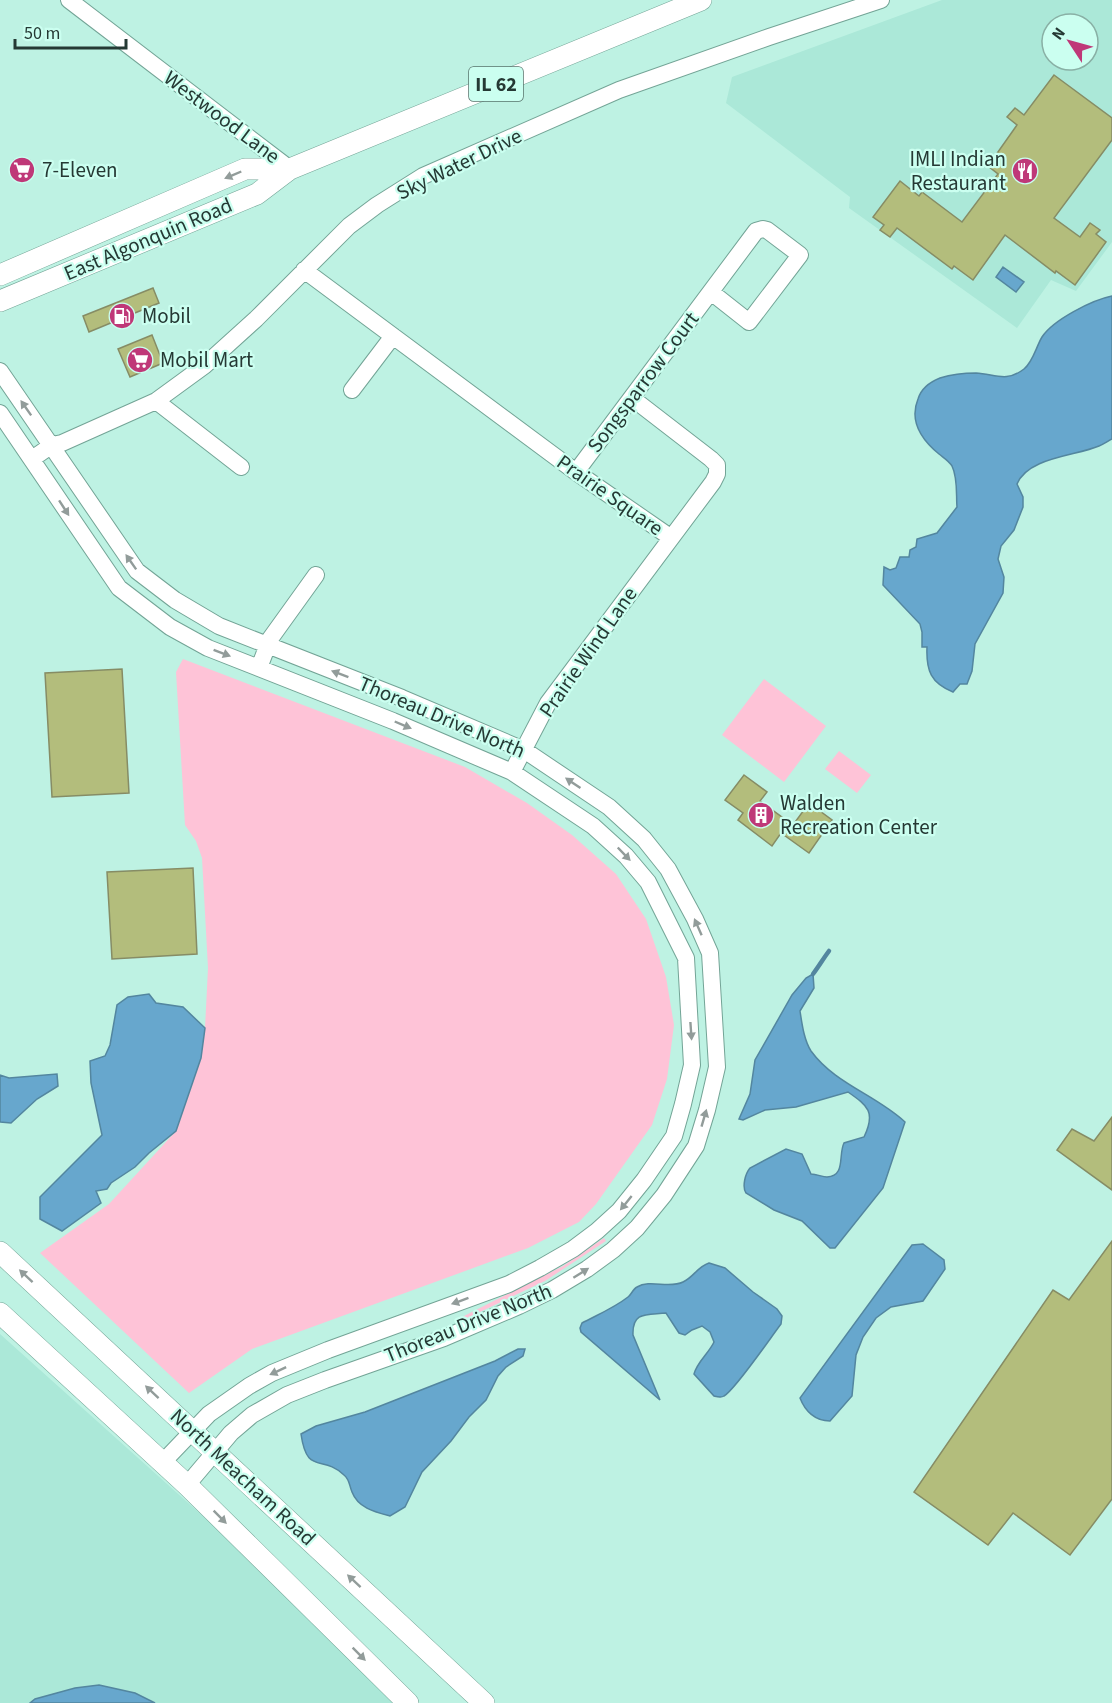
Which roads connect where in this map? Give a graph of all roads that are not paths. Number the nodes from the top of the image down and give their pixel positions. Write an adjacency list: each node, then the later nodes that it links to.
1 (69, 0): 4 (street, Westwood Lane)
2 (701, 0): 4 (main road, East Algonquin Road / IL 62)
3 (881, 0): 5 (street, Sky Water Drive)
4 (290, 169): 6 (main road, East Algonquin Road / IL 62, one-way to 6); 8 (main road, East Algonquin Road / IL 62)
5 (304, 270): 9 (street); 13 (street, Sky Water Drive)
6 (0, 275)
7 (711, 292): 7 (street, Songsparrow Court); 12 (street, Songsparrow Court)
8 (0, 301)
9 (393, 336): 11 (street); 18 (street, Prairie Square)
10 (0, 371): 15 (street, Thoreau Drive North, one-way to 10)
11 (352, 390)
12 (632, 398): 18 (street, Songsparrow Court); 19 (street, Prairie Square)
13 (156, 401): 15 (street, Sky Water Drive); 17 (street)
14 (0, 413): 16 (street, Thoreau Drive North)
15 (52, 445): 16 (street, Sky Water Drive); 21 (street, Thoreau Drive North, one-way to 15)
16 (32, 459): 22 (street, Thoreau Drive North, one-way to 22)
17 (241, 467)
18 (576, 472): 19 (street, Prairie Square)
19 (670, 537): 23 (street, Prairie Wind Lane)
20 (316, 575): 21 (street)
21 (268, 645): 22 (street); 23 (street, Thoreau Drive North, one-way to 21)
22 (259, 668): 24 (street, Thoreau Drive North, one-way to 24)
23 (524, 750): 24 (street, Prairie Wind Lane); 28 (street, Thoreau Drive North, one-way to 23)
24 (512, 772): 27 (street, Thoreau Drive North, one-way to 27)
25 (0, 1252): 27 (main road, North Meacham Road, one-way to 25)
26 (0, 1313): 29 (main road, North Meacham Road)
27 (193, 1430): 28 (main road, North Meacham Road); 29 (street, Thoreau Drive North)
28 (216, 1451): 30 (street, Thoreau Drive North); 32 (main road, North Meacham Road, one-way to 28)
29 (163, 1462): 30 (main road, North Meacham Road)
30 (187, 1485): 31 (main road, North Meacham Road, one-way to 31)
31 (408, 1703)
32 (484, 1703)

